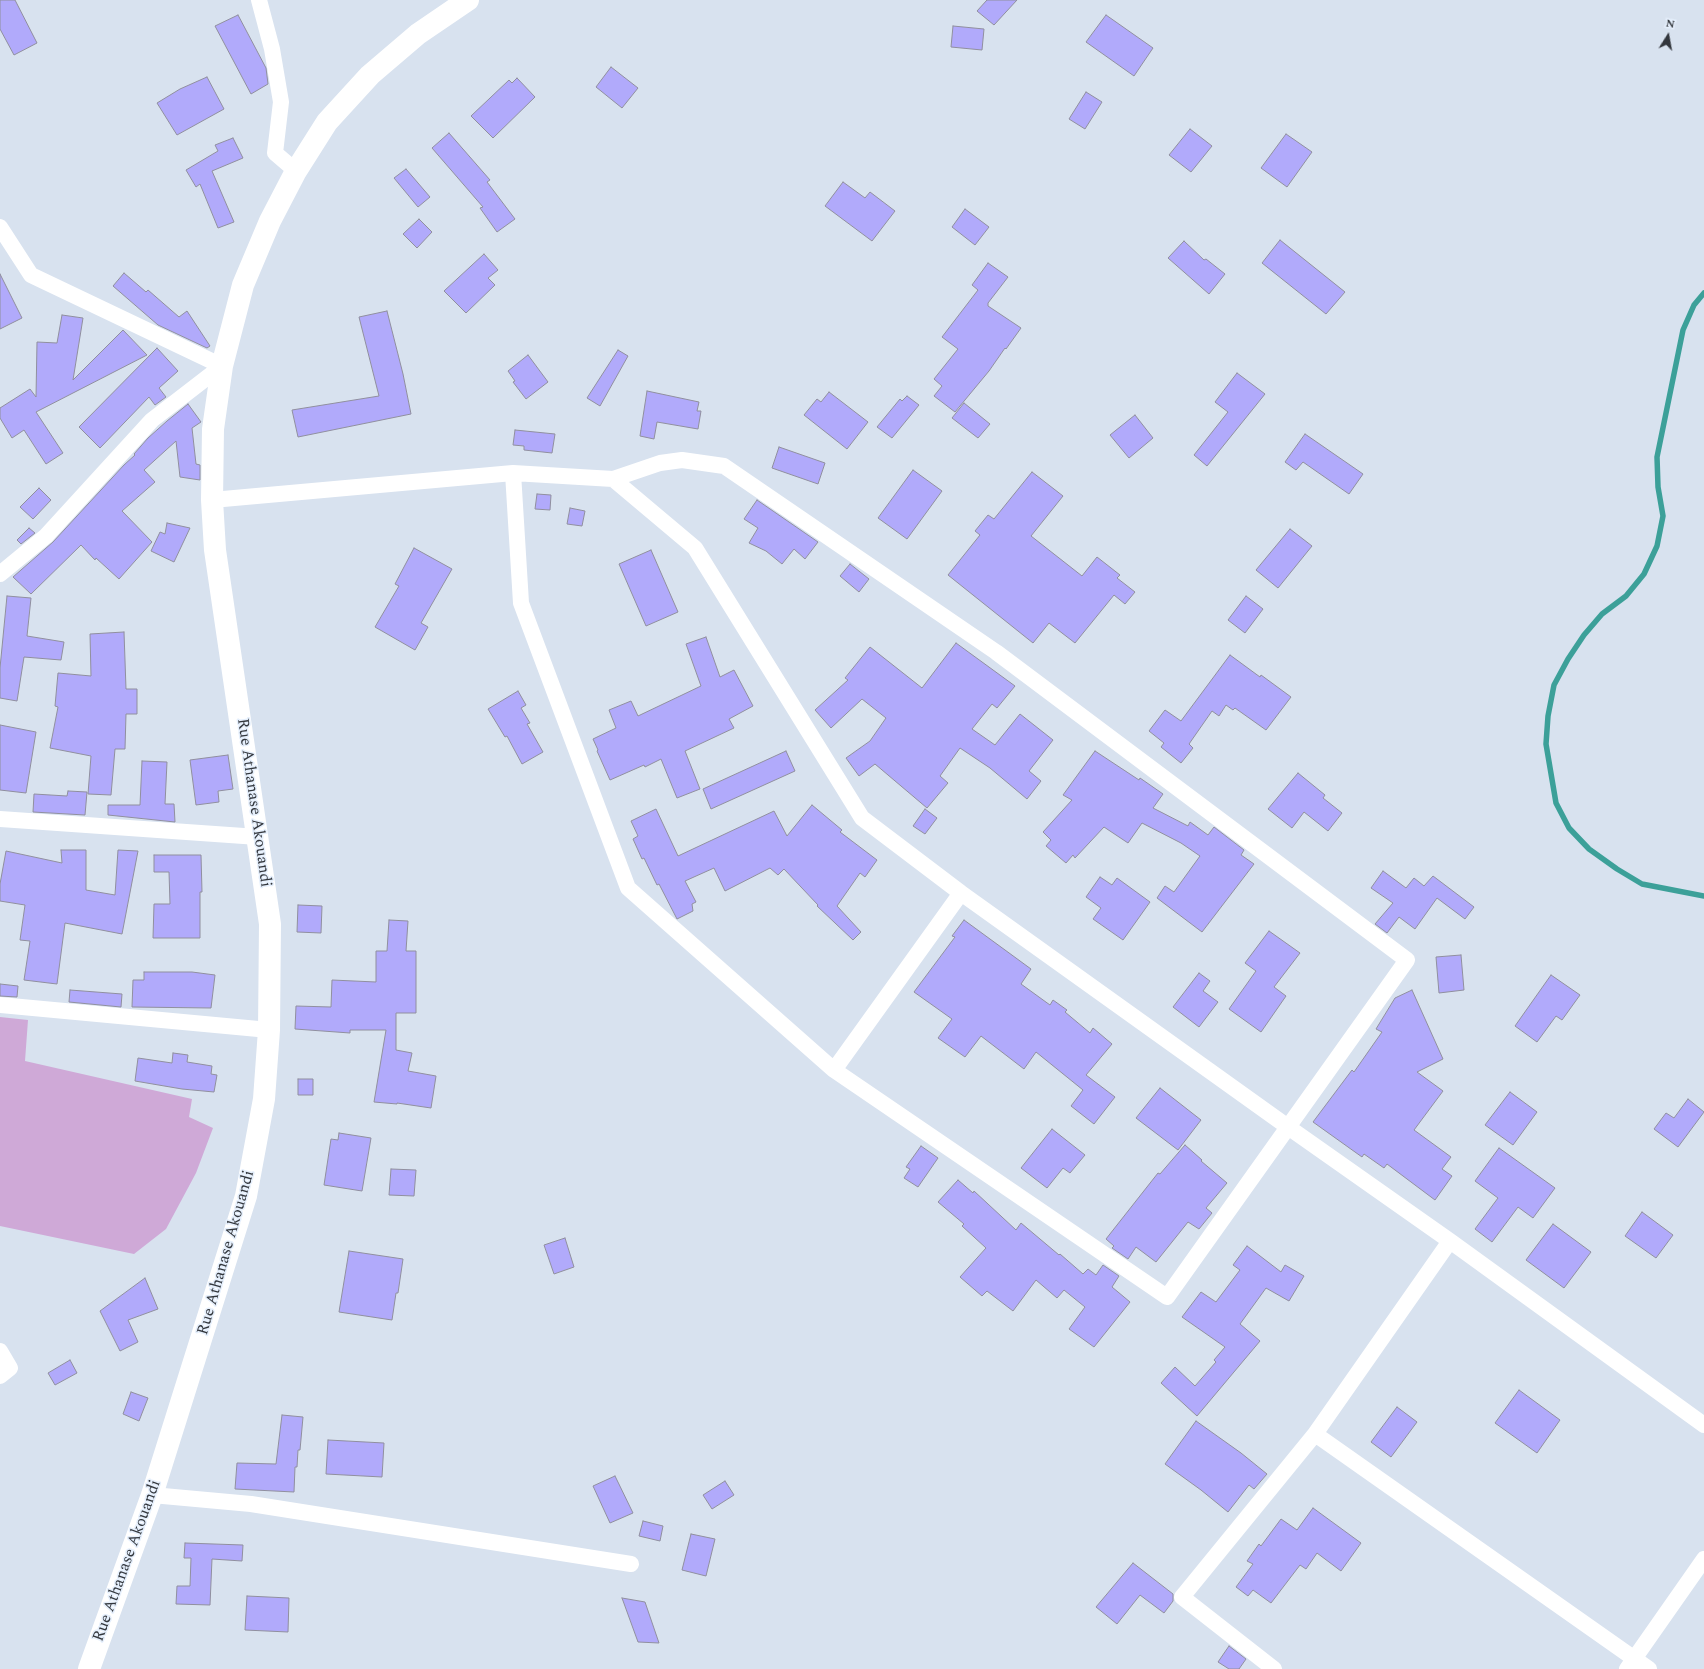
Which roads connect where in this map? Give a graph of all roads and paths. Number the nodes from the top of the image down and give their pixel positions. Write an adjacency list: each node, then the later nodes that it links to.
1 (259, 0): 3 (street)
2 (468, 0): 3 (street, Rue Athanase Akouandi)
3 (296, 171): 5 (street, Rue Athanase Akouandi)
4 (0, 227): 5 (street)
5 (222, 366): 8 (street, Rue Athanase Akouandi); 9 (street)
6 (513, 473): 7 (street); 8 (street); 15 (street)
7 (613, 479): 12 (street); 16 (street)
8 (212, 500): 11 (street, Rue Athanase Akouandi)
9 (0, 574)
10 (0, 819): 11 (street)
11 (258, 837): 14 (street, Rue Athanase Akouandi)
12 (961, 893): 15 (street); 16 (street)
13 (0, 1005): 14 (street)
14 (269, 1030): 22 (street, Rue Athanase Akouandi)
15 (834, 1070): 16 (street)
16 (1288, 1127): 17 (street)
17 (1450, 1241): 20 (street); 21 (street)
18 (0, 1351): 19 (street)
19 (0, 1376)
20 (1704, 1424)
21 (1315, 1434): 25 (street); 27 (street)
22 (152, 1496): 24 (street); 26 (street, Rue Athanase Akouandi)
23 (1704, 1559): 25 (street)
24 (631, 1564)
25 (1631, 1664): 28 (street)
26 (89, 1669)
27 (1274, 1669)
28 (1649, 1669)

